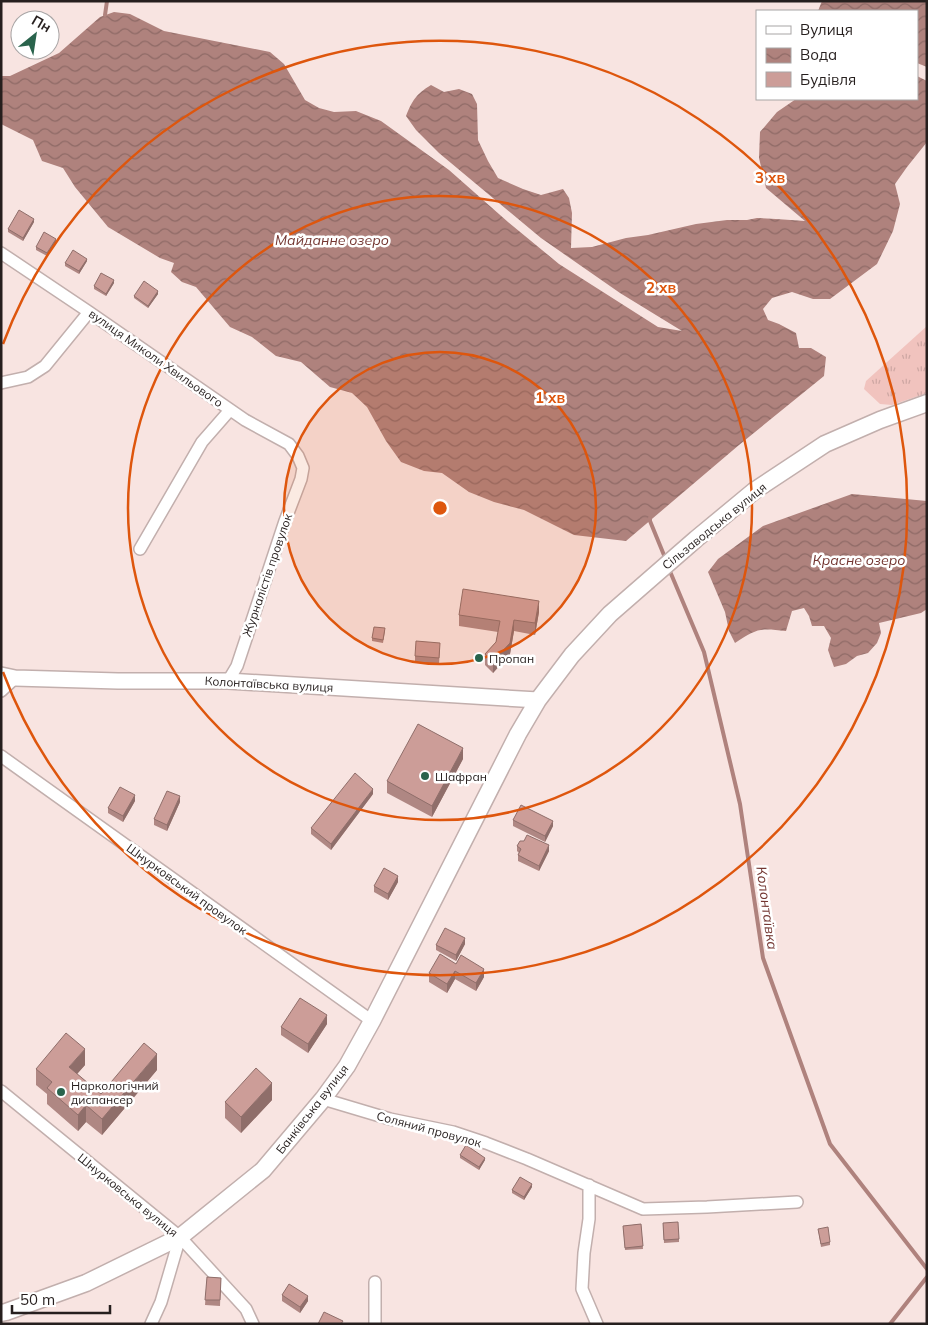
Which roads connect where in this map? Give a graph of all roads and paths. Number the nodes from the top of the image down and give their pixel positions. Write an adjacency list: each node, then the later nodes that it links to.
1 (1, 253): 2 (street, вулиця Миколи Хвильового)
2 (89, 312): 3 (street); 5 (street, вулиця Миколи Хвильового)
3 (1, 383)
4 (927, 403): 11 (main road, Сільзаводська вулиця)
5 (230, 410): 6 (street, вулиця Миколи Хвильового); 7 (street)
6 (303, 468): 9 (street, Журналістів провулок)
7 (140, 549)
8 (8, 677): 9 (street, Колонтаївська вулиця); 10 (street)
9 (228, 681): 11 (street, Колонтаївська вулиця)
10 (1, 691)
11 (538, 700): 13 (main road, Банківська вулиця)
12 (1, 756): 13 (street, Шнурковський провулок)
13 (372, 1021): 15 (main road, Банківська вулиця)
14 (1, 1091): 18 (street, Шнурковська вулиця)
15 (324, 1099): 16 (street, Соляний провулок); 18 (main road, Банківська вулиця)
16 (589, 1185): 17 (street, Соляний провулок); 24 (street)
17 (797, 1202)
18 (180, 1237): 20 (main road, Банківська вулиця); 21 (street); 22 (street, Шнурковська вулиця)
19 (376, 1282): 23 (street)
20 (1, 1313)
21 (151, 1324)
22 (253, 1324)
23 (375, 1324)
24 (597, 1324)

